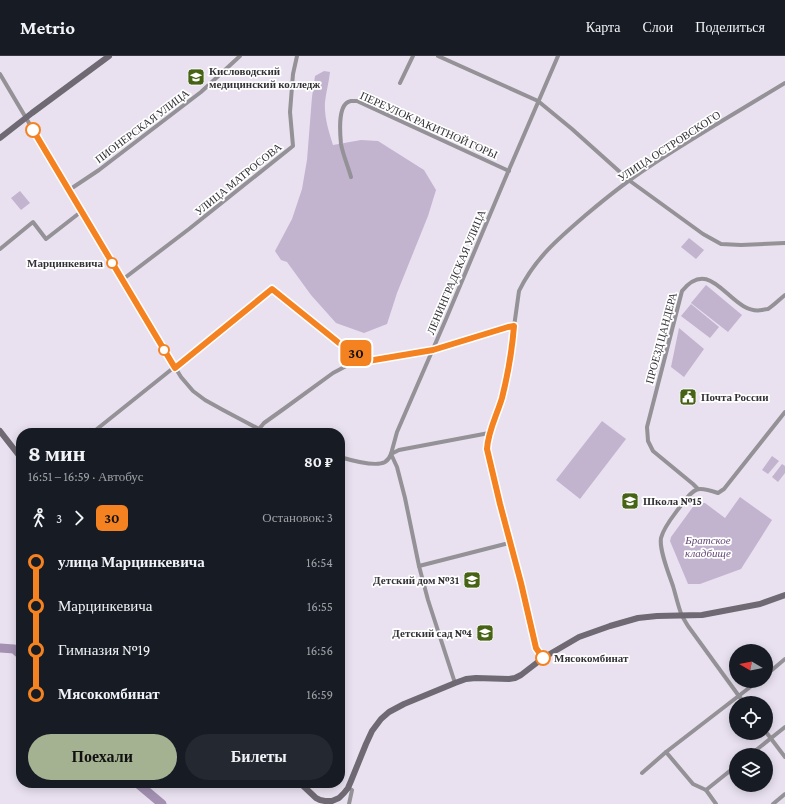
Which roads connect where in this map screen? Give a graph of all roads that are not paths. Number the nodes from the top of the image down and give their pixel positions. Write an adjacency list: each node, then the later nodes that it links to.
1 (109, 56): 11 (main road)
2 (240, 56): 16 (street, ПИОНЕРСКАЯ УЛИЦА)
3 (297, 56): 20 (street, УЛИЦА МАТРОСОВА)
4 (413, 56): 8 (street)
5 (438, 56): 10 (street)
6 (558, 56): 10 (street, ЛЕНИНГРАДСКАЯ УЛИЦА)
7 (0, 74): 11 (street)
8 (400, 83)
9 (785, 83): 15 (street, УЛИЦА ОСТРОВСКОГО)
10 (538, 101): 13 (street, ЛЕНИНГРАДСКАЯ УЛИЦА); 15 (street)
11 (26, 118): 12 (main road); 16 (street)
12 (0, 138)
13 (508, 171): 14 (street, ПЕРЕУЛОК РАКИТНОЙ ГОРЫ); 23 (street, ЛЕНИНГРАДСКАЯ УЛИЦА)
14 (351, 177)
15 (630, 181): 18 (street); 22 (street, УЛИЦА ОСТРОВСКОГО)
16 (69, 190): 17 (street)
17 (82, 211): 19 (street); 20 (street)
18 (785, 243)
19 (0, 249)
20 (122, 280): 25 (street)
21 (785, 295): 35 (street, ПРОЕЗД ЦАНДЕРА)
22 (514, 326): 23 (street); 31 (street, УЛИЦА ОСТРОВСКОГО)
23 (433, 350): 24 (street); 33 (street, ЛЕНИНГРАДСКАЯ УЛИЦА)
24 (368, 361): 25 (street); 29 (street)
25 (175, 368): 27 (street); 28 (street)
26 (785, 412): 35 (street)
27 (98, 428)
28 (257, 428)
29 (260, 428)
30 (0, 431): 32 (main road)
31 (489, 433): 33 (street); 36 (street, УЛИЦА ОСТРОВСКОГО)
32 (16, 452)
33 (391, 454): 34 (street); 37 (street)
34 (345, 459)
35 (698, 489): 39 (street)
36 (509, 543): 37 (street); 40 (street, УЛИЦА ОСТРОВСКОГО)
37 (419, 566): 43 (street)
38 (785, 595): 39 (main road)
39 (682, 616): 40 (main road); 45 (street)
40 (543, 658): 43 (main road)
41 (785, 659): 42 (street)
42 (773, 669)
43 (455, 683): 58 (main road)
44 (750, 688): 46 (street)
45 (738, 696)
46 (740, 696)
47 (729, 705): 53 (street)
48 (785, 726): 49 (street)
49 (773, 737)
50 (770, 740): 52 (street)
51 (772, 740): 54 (street)
52 (759, 748)
53 (666, 752): 56 (street); 59 (street)
54 (785, 758)
55 (729, 772): 59 (street)
56 (642, 773)
57 (305, 788): 61 (main road)
58 (348, 788): 61 (main road); 62 (street)
59 (706, 790): 63 (street)
60 (785, 794): 64 (street)
61 (321, 802)
62 (348, 804)
63 (716, 804)
64 (773, 804)

